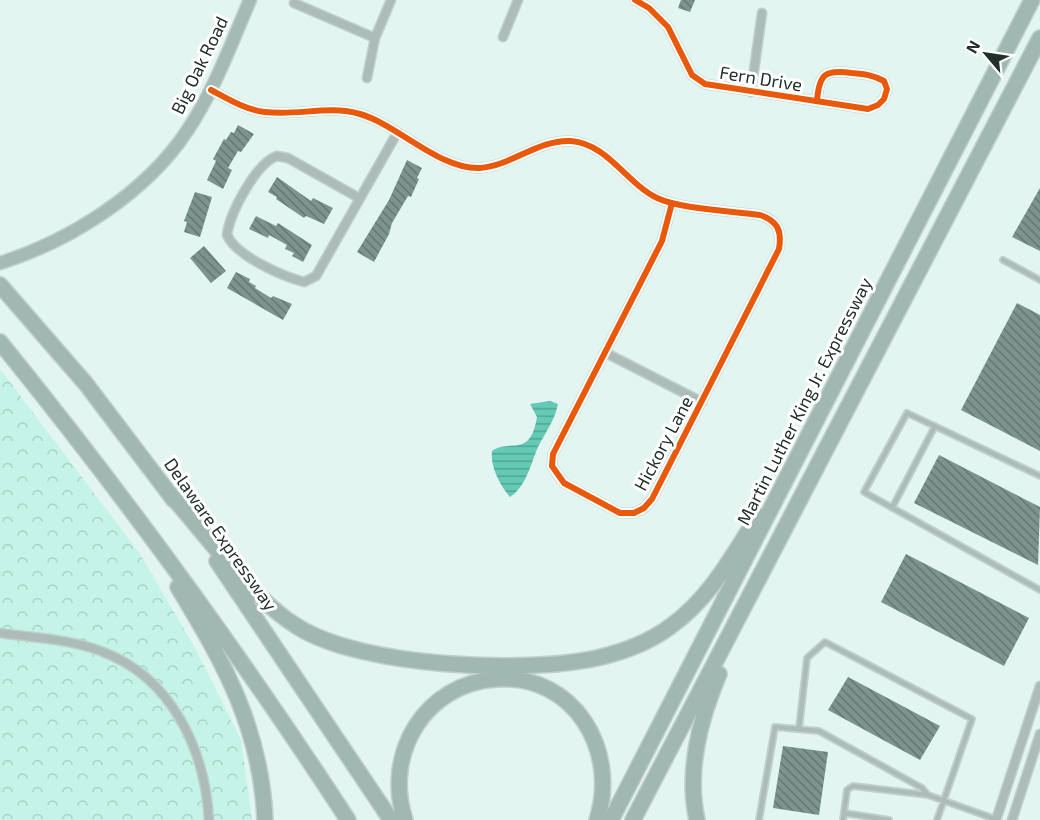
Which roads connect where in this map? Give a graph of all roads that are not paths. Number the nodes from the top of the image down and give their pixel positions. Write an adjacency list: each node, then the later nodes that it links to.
1 (250, 0): 12 (street, Big Oak Road)
2 (391, 0): 9 (street)
3 (518, 0): 8 (street)
4 (636, 0): 13 (street, Fern Drive)
5 (1032, 0): 26 (highway, Martin Luther King Jr. Expressway)
6 (294, 3): 9 (street)
7 (762, 13): 13 (street)
8 (503, 37)
9 (375, 38): 11 (street)
10 (1040, 38): 32 (highway)
11 (367, 78)
12 (211, 90): 15 (street, Hickory Lane); 19 (street, Big Oak Road)
13 (751, 92): 14 (street, Fern Drive)
14 (817, 102): 14 (street, Fern Drive)
15 (397, 133): 16 (street); 17 (street, Hickory Lane)
16 (359, 198): 16 (street)
17 (672, 202): 23 (street, Hickory Lane); 24 (street, Hickory Lane)
18 (1003, 260): 20 (lane)
19 (3, 262)
20 (1040, 280)
21 (0, 285): 28 (highway, Delaware Expressway)
22 (0, 342): 30 (highway)
23 (606, 353): 24 (street); 24 (street, Hickory Lane)
24 (702, 402)
25 (935, 426): 27 (lane); 29 (lane); 29 (lane)
26 (796, 458): 28 (highway); 46 (highway, Martin Luther King Jr. Expressway)
27 (1040, 476)
28 (169, 493): 43 (highway, Delaware Expressway)
29 (892, 508): 31 (lane)
30 (137, 517): 41 (highway); 42 (highway)
31 (1040, 590)
32 (747, 605): 47 (highway); 48 (highway)
33 (0, 633): 40 (street)
34 (1040, 686): 53 (street)
35 (799, 729): 37 (lane); 38 (lane); 49 (lane)
36 (1040, 734): 54 (street)
37 (928, 795): 38 (lane); 39 (lane)
38 (943, 800): 52 (lane); 53 (lane)
39 (843, 813): 50 (lane); 51 (lane)
40 (209, 820)
41 (265, 820)
42 (348, 820)
43 (391, 820)
44 (405, 820): 45 (highway)
45 (597, 820)
46 (611, 820)
47 (633, 820)
48 (697, 820)
49 (759, 820)
50 (843, 820)
51 (889, 820)
52 (937, 820)
53 (996, 820)
54 (1012, 820)

